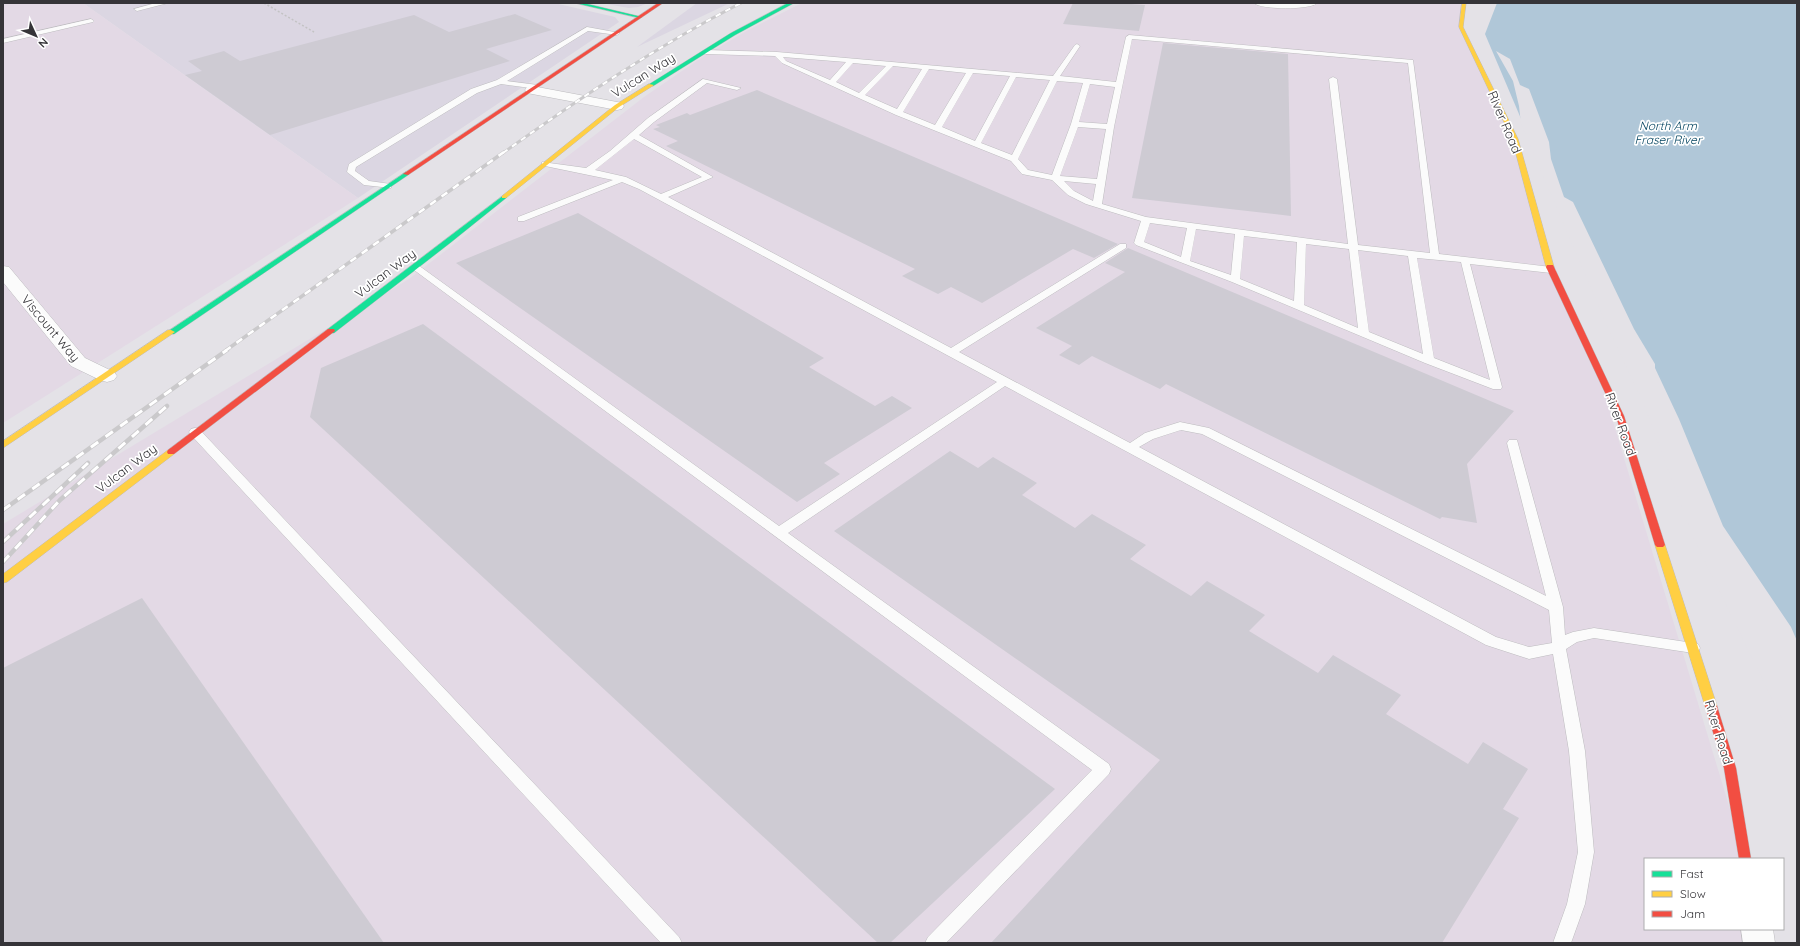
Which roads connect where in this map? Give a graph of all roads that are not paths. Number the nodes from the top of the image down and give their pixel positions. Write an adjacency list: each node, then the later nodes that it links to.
1 (164, 3): 8 (lane)
2 (577, 3): 9 (street)
3 (661, 3): 9 (street)
4 (792, 3): 14 (street, Vulcan Way)
5 (1260, 3): 6 (street)
6 (1311, 3)
7 (1464, 3): 58 (street, River Road)
8 (137, 9)
9 (640, 17): 11 (street)
10 (91, 21): 12 (lane)
11 (617, 33): 24 (lane); 27 (street)
12 (3, 41)
13 (1076, 46): 21 (lane)
14 (706, 52): 15 (lane); 30 (street, Vulcan Way)
15 (776, 54): 16 (lane); 25 (lane)
16 (852, 60): 17 (lane); 25 (lane)
17 (891, 64): 18 (lane); 29 (lane)
18 (927, 67): 19 (lane); 31 (lane)
19 (971, 70): 20 (lane); 33 (lane)
20 (1014, 75): 21 (lane); 36 (lane)
21 (1055, 78): 23 (lane); 37 (lane)
22 (1333, 79): 52 (lane)
23 (1087, 81): 26 (lane); 32 (lane)
24 (500, 82): 27 (lane); 43 (lane)
25 (831, 83): 29 (lane)
26 (1119, 85): 34 (lane); 54 (lane)
27 (534, 88): 30 (street); 43 (street)
28 (737, 88): 35 (lane)
29 (860, 96): 31 (lane)
30 (617, 106): 38 (street, Vulcan Way)
31 (899, 112): 33 (lane)
32 (1076, 124): 34 (lane); 40 (lane)
33 (938, 127): 36 (lane)
34 (1110, 127): 42 (lane)
35 (634, 135): 39 (lane); 44 (lane)
36 (977, 144): 37 (lane)
37 (1014, 159): 40 (lane)
38 (545, 164): 39 (lane); 57 (street, Vulcan Way)
39 (588, 171): 41 (lane)
40 (1055, 178): 42 (lane); 45 (lane)
41 (623, 179): 44 (lane); 46 (lane)
42 (1101, 182): 45 (lane)
43 (388, 186): 65 (street)
44 (661, 198): 63 (lane)
45 (1097, 205): 47 (lane)
46 (521, 219)
47 (1146, 220): 48 (lane); 56 (lane)
48 (1192, 226): 49 (lane); 56 (lane)
49 (1240, 233): 50 (lane); 60 (lane)
50 (1302, 240): 52 (lane); 61 (lane)
51 (1123, 246): 63 (lane)
52 (1352, 247): 53 (lane); 62 (lane)
53 (1412, 254): 54 (lane); 64 (lane)
54 (1435, 257): 55 (lane)
55 (1466, 261): 58 (lane); 64 (lane)
56 (1185, 262): 60 (lane)
57 (415, 267): 67 (street, Vulcan Way); 71 (lane)
58 (1551, 270): 75 (street, River Road)
59 (3, 271): 65 (street, Viscount Way)
60 (1235, 280): 61 (lane)
61 (1299, 307): 62 (lane)
62 (1364, 334): 64 (lane)
63 (951, 352): 66 (lane)
64 (1428, 361)
65 (107, 376): 69 (street)
66 (1005, 381): 70 (lane); 71 (lane)
67 (195, 432): 72 (street, Vulcan Way); 78 (lane)
68 (1513, 443): 73 (lane)
69 (3, 445)
70 (1129, 448): 73 (lane); 74 (lane)
71 (780, 532): 79 (lane)
72 (3, 579)
73 (1556, 607): 74 (lane)
74 (1559, 647): 75 (lane); 80 (lane)
75 (1693, 648): 76 (street, River Road)
76 (1745, 858)
77 (1757, 930): 81 (street)
78 (673, 943)
79 (934, 943)
80 (1562, 943)
81 (1759, 943)

